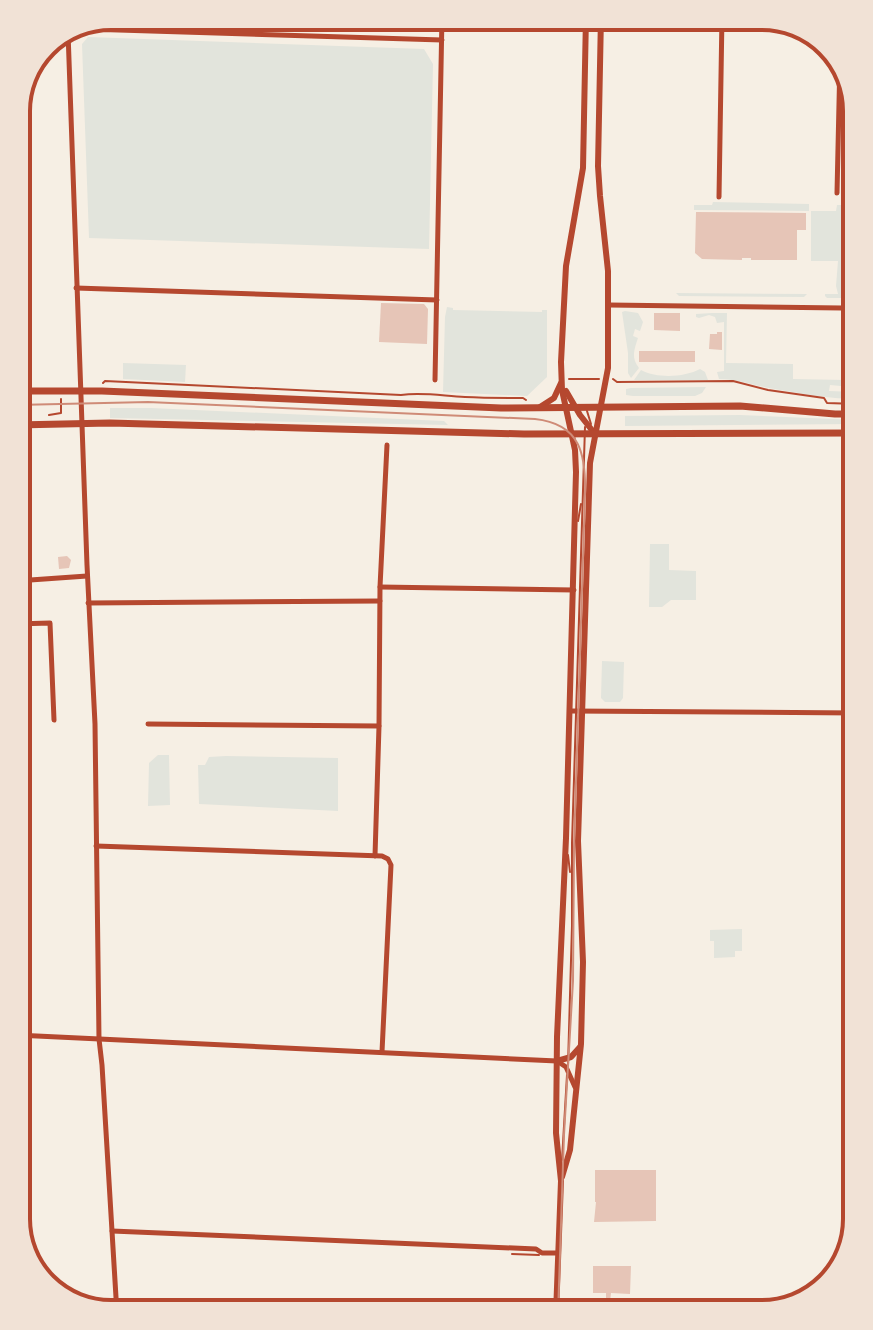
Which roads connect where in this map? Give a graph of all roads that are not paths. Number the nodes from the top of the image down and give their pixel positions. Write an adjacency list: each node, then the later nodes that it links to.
1 (118, 30): 6 (street)
2 (442, 30): 6 (street)
3 (586, 30): 16 (street)
4 (601, 30): 13 (street)
5 (722, 30): 10 (street)
6 (442, 40): 12 (street)
7 (70, 42): 11 (street)
8 (839, 88): 9 (street)
9 (837, 193)
10 (719, 197)
11 (76, 288): 12 (street); 17 (street)
12 (437, 300): 15 (street)
13 (609, 305): 14 (street); 21 (street)
14 (843, 308)
15 (435, 380)
16 (561, 380): 19 (street); 22 (street)
17 (80, 390): 18 (main road); 22 (main road); 24 (street)
18 (30, 391)
19 (570, 406): 20 (main road); 22 (main road); 25 (street); 28 (street)
20 (586, 406): 21 (main road); 25 (lane); 30 (lane)
21 (599, 406): 23 (main road); 30 (street)
22 (540, 407)
23 (843, 414)
24 (82, 423): 26 (main road); 28 (main road); 34 (street)
25 (585, 423): 29 (lane); 30 (street)
26 (30, 425)
27 (843, 433): 30 (main road)
28 (572, 434): 29 (main road); 33 (street)
29 (585, 434): 30 (main road); 32 (lane)
30 (595, 434): 41 (street)
31 (387, 445): 36 (street)
32 (583, 499): 33 (lane); 41 (lane)
33 (575, 536): 37 (street)
34 (87, 576): 35 (street); 39 (street)
35 (30, 580)
36 (380, 587): 37 (street); 38 (street)
37 (574, 590): 41 (street)
38 (380, 601): 39 (street); 45 (street)
39 (88, 603): 47 (street)
40 (30, 624): 43 (street)
41 (576, 711): 42 (street); 46 (street); 49 (lane); 52 (street)
42 (843, 713)
43 (54, 720)
44 (148, 724): 45 (street)
45 (379, 726): 48 (street)
46 (566, 838): 49 (lane); 55 (street)
47 (96, 846): 48 (street); 51 (street)
48 (375, 856): 53 (street)
49 (572, 881): 54 (lane)
50 (30, 1036): 51 (street)
51 (99, 1039): 53 (street); 59 (street)
52 (581, 1044): 54 (street); 57 (street)
53 (382, 1052): 55 (street)
54 (568, 1058): 55 (street); 56 (lane)
55 (557, 1061): 56 (street); 58 (street)
56 (568, 1069): 57 (street); 58 (lane)
57 (577, 1092): 58 (street)
58 (561, 1181): 61 (street)
59 (112, 1231): 60 (street); 63 (street)
60 (542, 1253): 61 (street); 62 (lane)
61 (558, 1253): 64 (street)
62 (512, 1254)
63 (116, 1300)
64 (556, 1300)

